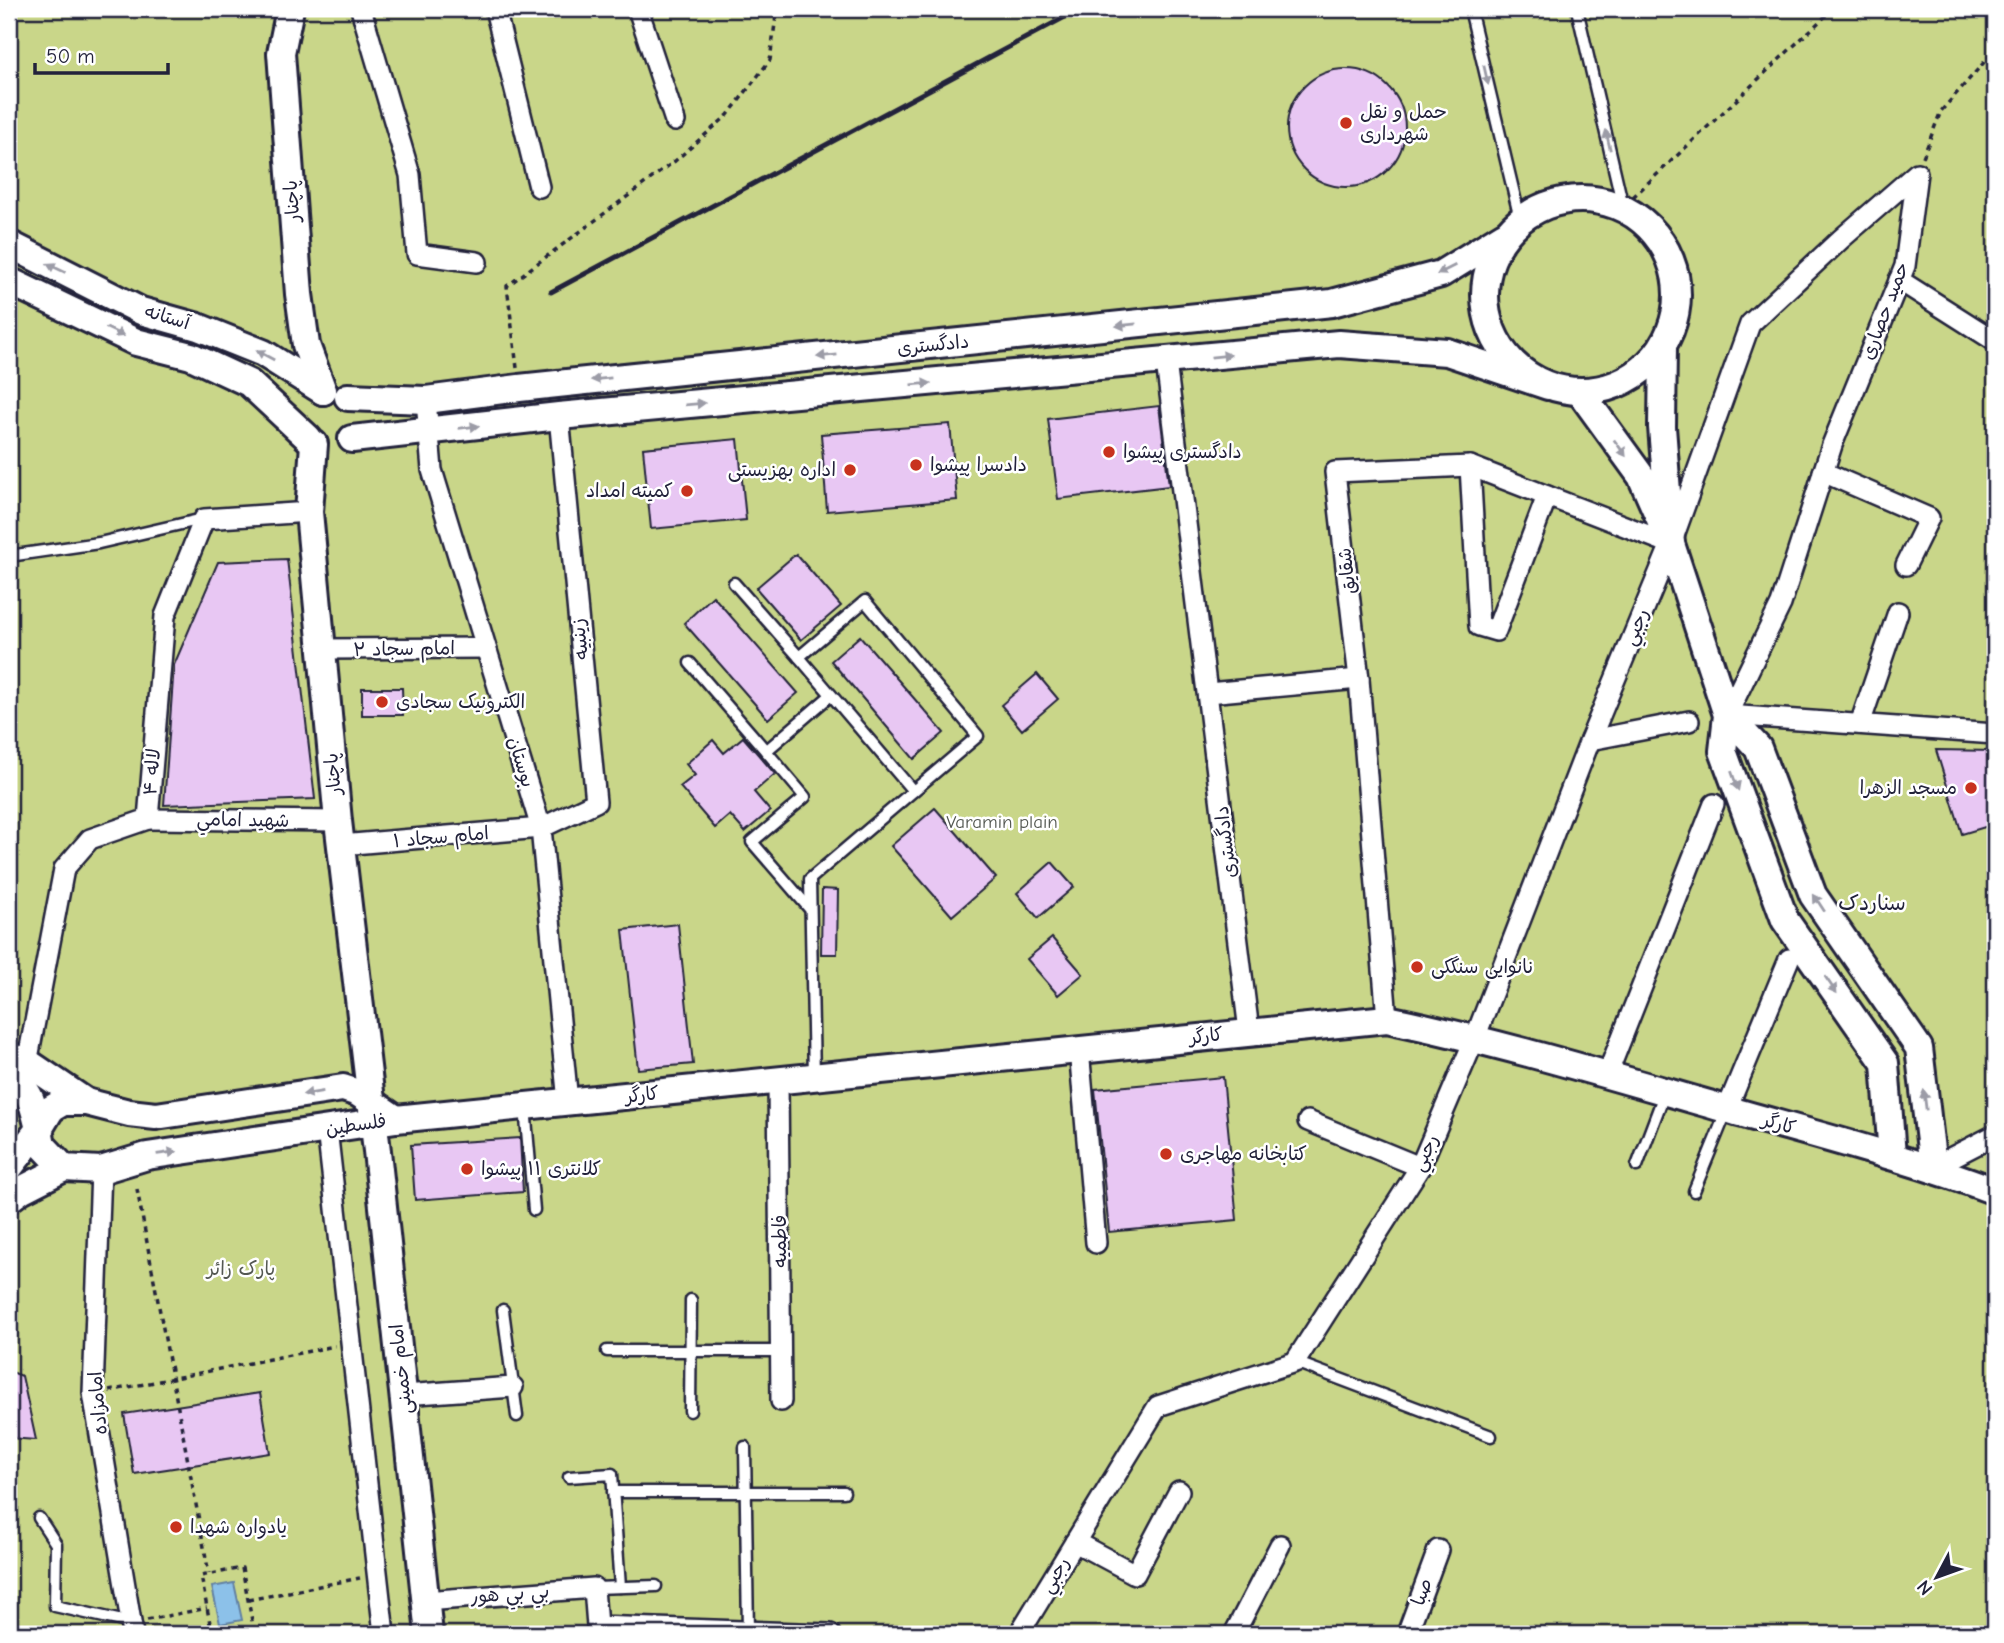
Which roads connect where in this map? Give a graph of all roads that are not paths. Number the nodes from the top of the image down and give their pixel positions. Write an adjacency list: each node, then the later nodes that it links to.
1 (290, 9): 20 (main road, پاچنار)
2 (361, 9): 12 (street)
3 (495, 9): 8 (street)
4 (638, 9): 7 (street)
5 (1470, 9): 10 (lane, one-way to 10)
6 (1577, 9): 9 (lane, one-way to 6)
7 (675, 121)
8 (539, 187)
9 (1623, 207): 10 (main road); 16 (main road)
10 (1512, 227): 18 (main road); 21 (main road, دادگستری, one-way to 21)
11 (9, 244): 20 (main road, آستانه, one-way to 11)
12 (477, 262)
13 (1899, 280): 15 (street); 27 (street, حمید حصاری); 31 (street, حمید حصاری)
14 (9, 281): 25 (main road, آستانه, one-way to 25)
15 (1993, 336)
16 (1663, 347): 19 (main road); 31 (main road)
17 (1166, 362): 18 (main road, دادگستری, one-way to 18); 22 (main road, دادگستری, one-way to 17); 41 (street, دادگستری)
18 (1548, 386): 19 (main road)
19 (1580, 392): 31 (main road, one-way to 31)
20 (336, 394): 21 (main road, دادگستری); 24 (main road); 25 (main road)
21 (426, 400): 23 (street, بوستان)
22 (559, 416): 23 (main road, دادگستری, one-way to 22); 52 (street, زينبيه)
23 (427, 432): 24 (main road, دادگستری); 36 (street, بوستان)
24 (352, 439): 25 (main road)
25 (311, 441): 29 (main road, پاچنار)
26 (1470, 466): 28 (street, شقايق); 28 (street); 40 (street, شقايق)
27 (1824, 472): 33 (street); 43 (street, حمید حصاری)
28 (1547, 496): 31 (street, شقايق)
29 (309, 512): 30 (street); 37 (main road, پاچنار)
30 (204, 519): 32 (lane); 51 (street, لاله ۴)
31 (1671, 544): 43 (main road); 47 (street, رجبي)
32 (9, 556)
33 (1906, 565)
34 (734, 583): 38 (lane)
35 (1898, 612): 45 (street)
36 (486, 648): 37 (street, امام سجاد ۲); 52 (street, بوستان)
37 (322, 649): 53 (main road, پاچنار)
38 (799, 657): 42 (lane); 49 (lane)
39 (690, 663): 48 (lane)
40 (1359, 678): 41 (street); 56 (street, شقايق)
41 (1208, 693): 57 (street, دادگستری)
42 (831, 695): 48 (lane); 49 (lane)
43 (1727, 715): 45 (street); 78 (main road, one-way to 78); 81 (main road, one-way to 43)
44 (1689, 721): 47 (street)
45 (1860, 724): 46 (street)
46 (1995, 734)
47 (1590, 740): 58 (street, رجبي)
48 (766, 751): 54 (lane)
49 (914, 791): 54 (lane)
50 (1714, 804): 62 (street)
51 (148, 819): 53 (street, شهيد امامي); 61 (street, لاله ۴)
52 (541, 828): 53 (street, امام سجاد ۱); 69 (street, بوستان)
53 (339, 833): 60 (main road, پاچنار)
54 (809, 908): 63 (lane)
55 (1789, 959): 71 (street)
56 (1387, 1019): 57 (main road, کارگر); 58 (main road, کارگر)
57 (1249, 1031): 59 (main road, کارگر)
58 (1475, 1038): 62 (main road, کارگر); 80 (street, رجبي)
59 (1079, 1049): 63 (main road, کارگر); 89 (street)
60 (365, 1059): 65 (main road); 72 (main road, پاچنار)
61 (17, 1069): 68 (main road); 74 (main road)
62 (1607, 1075): 66 (main road, کارگر)
63 (814, 1078): 64 (main road, کارگر)
64 (779, 1081): 69 (main road, کارگر); 94 (street, فاطميه)
65 (343, 1088): 67 (main road, فلسطین, one-way to 67); 72 (main road, فلسطین)
66 (1665, 1091): 71 (main road, کارگر); 79 (lane)
67 (272, 1100): 68 (main road, فلسطین); 77 (main road)
68 (86, 1101): 74 (main road, فلسطین)
69 (568, 1102): 70 (main road, کارگر)
70 (524, 1106): 72 (main road, کارگر); 88 (lane)
71 (1727, 1109): 78 (main road, کارگر); 85 (lane)
72 (380, 1115): 75 (main road, فلسطین); 97 (main road, امام خمینی)
73 (1308, 1121): 80 (street)
74 (39, 1129): 82 (main road, فلسطین); 83 (main road)
75 (327, 1129): 77 (main road, فلسطین); 119 (street)
76 (1995, 1135): 81 (street)
77 (277, 1137): 84 (main road, فلسطین, one-way to 77)
78 (1892, 1156): 81 (main road, کارگر)
79 (1637, 1166)
80 (1420, 1167): 95 (street, رجبي)
81 (1933, 1167): 86 (main road, کارگر)
82 (9, 1168)
83 (64, 1168): 84 (main road, فلسطین); 87 (main road)
84 (101, 1170): 116 (street, امامزاده)
85 (1694, 1191)
86 (1995, 1191)
87 (9, 1199)
88 (534, 1210)
89 (1096, 1243)
90 (691, 1300): 93 (lane)
91 (503, 1310): 96 (lane)
92 (607, 1351): 93 (lane)
93 (690, 1351): 94 (lane); 99 (lane)
94 (780, 1351): 98 (street, فاطميه)
95 (1295, 1362): 101 (lane); 109 (street, رجبي)
96 (513, 1387): 97 (street); 100 (lane)
97 (404, 1395): 115 (main road, امام خمینی)
98 (781, 1401)
99 (690, 1411)
100 (517, 1416)
101 (1490, 1437)
102 (745, 1447): 104 (lane)
103 (569, 1477): 106 (lane)
104 (746, 1491): 106 (lane); 107 (lane); 118 (lane)
105 (1179, 1491): 109 (street)
106 (613, 1492): 113 (lane)
107 (844, 1492)
108 (39, 1518): 116 (lane)
109 (1075, 1542): 122 (street, رجبي)
110 (1280, 1545): 123 (street)
111 (1438, 1550): 124 (street, صبا)
112 (656, 1586): 113 (lane)
113 (620, 1587): 114 (lane)
114 (594, 1588): 115 (street, بي بي هور); 117 (street)
115 (425, 1601): 120 (main road, امام خمینی)
116 (132, 1629)
117 (594, 1630): 118 (street)
118 (748, 1631): 121 (street)
119 (384, 1634)
120 (429, 1634)
121 (830, 1634)
122 (1019, 1634)
123 (1234, 1634)
124 (1407, 1634)

